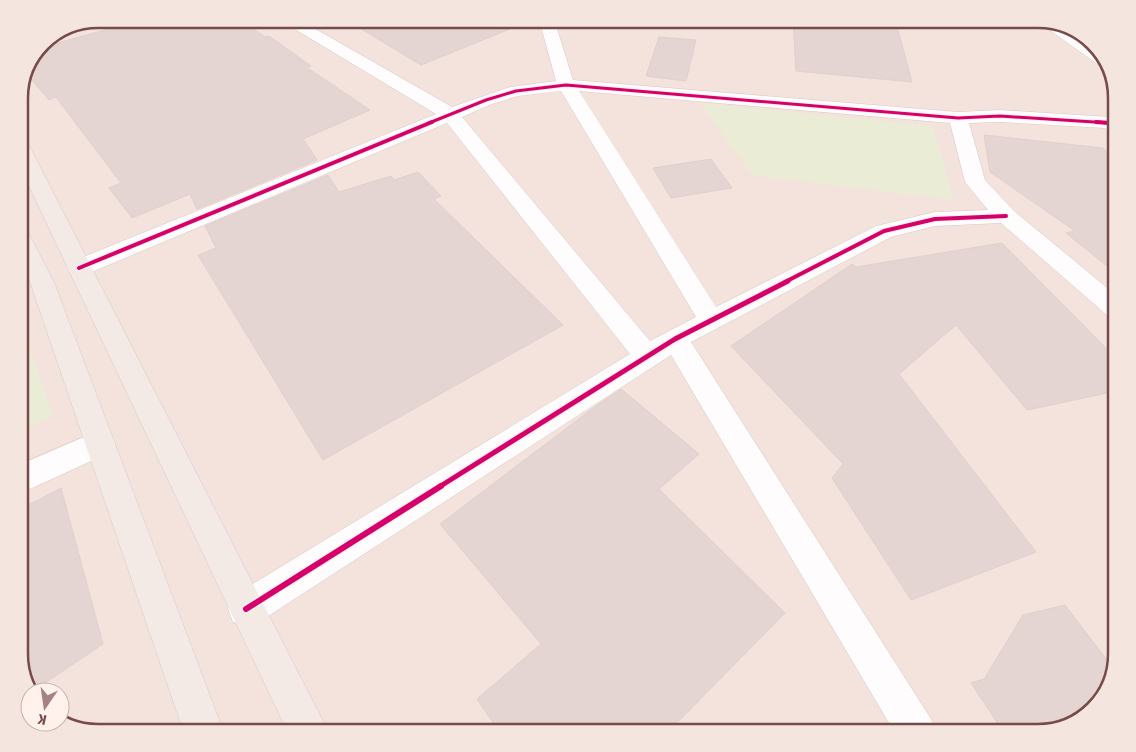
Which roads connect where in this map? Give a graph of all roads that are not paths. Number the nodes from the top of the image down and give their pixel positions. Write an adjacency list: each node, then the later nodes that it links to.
1 (303, 28): 6 (street)
2 (550, 28): 5 (street)
3 (1062, 32): 4 (street)
4 (1091, 52)
5 (566, 85): 6 (street); 7 (street); 14 (street)
6 (450, 114): 12 (street); 16 (street)
7 (958, 118): 8 (street); 10 (street)
8 (1108, 124)
9 (28, 163): 12 (main road)
10 (1006, 216): 13 (street); 14 (street)
11 (28, 253): 17 (main road)
12 (79, 268): 19 (main road)
13 (1108, 302)
14 (711, 320): 15 (street)
15 (675, 339): 16 (street); 22 (street)
16 (647, 356): 19 (street)
17 (100, 443): 18 (street); 20 (main road)
18 (28, 476)
19 (246, 609): 21 (main road)
20 (201, 724)
21 (304, 724)
22 (911, 724)

